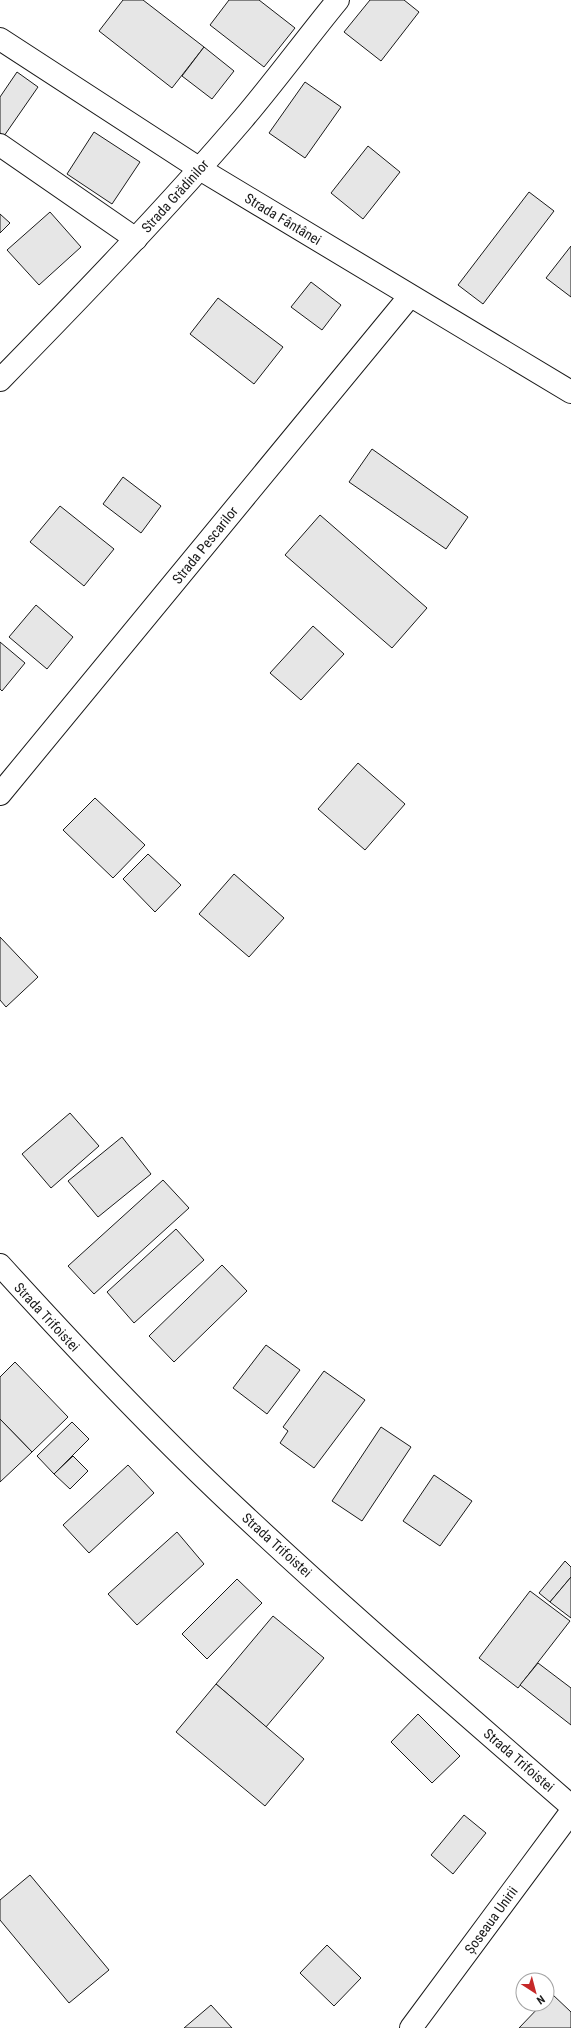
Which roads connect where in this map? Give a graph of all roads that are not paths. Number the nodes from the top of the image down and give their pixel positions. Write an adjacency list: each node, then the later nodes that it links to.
1 (338, 0): 4 (street, Strada Grădinilor)
2 (0, 39): 4 (street, Strada Fântânei)
3 (0, 145): 5 (street)
4 (200, 169): 5 (street, Strada Grădinilor); 6 (street, Strada Fântânei)
5 (136, 239): 7 (street, Strada Grădinilor)
6 (410, 296): 8 (street, Strada Fântânei); 9 (street, Strada Pescarilor)
7 (0, 380)
8 (571, 392)
9 (0, 794)
10 (0, 1265): 11 (street, Strada Trifoistei)
11 (571, 1806)
12 (571, 1812): 13 (street, Șoseaua Unirii)
13 (411, 2028)

